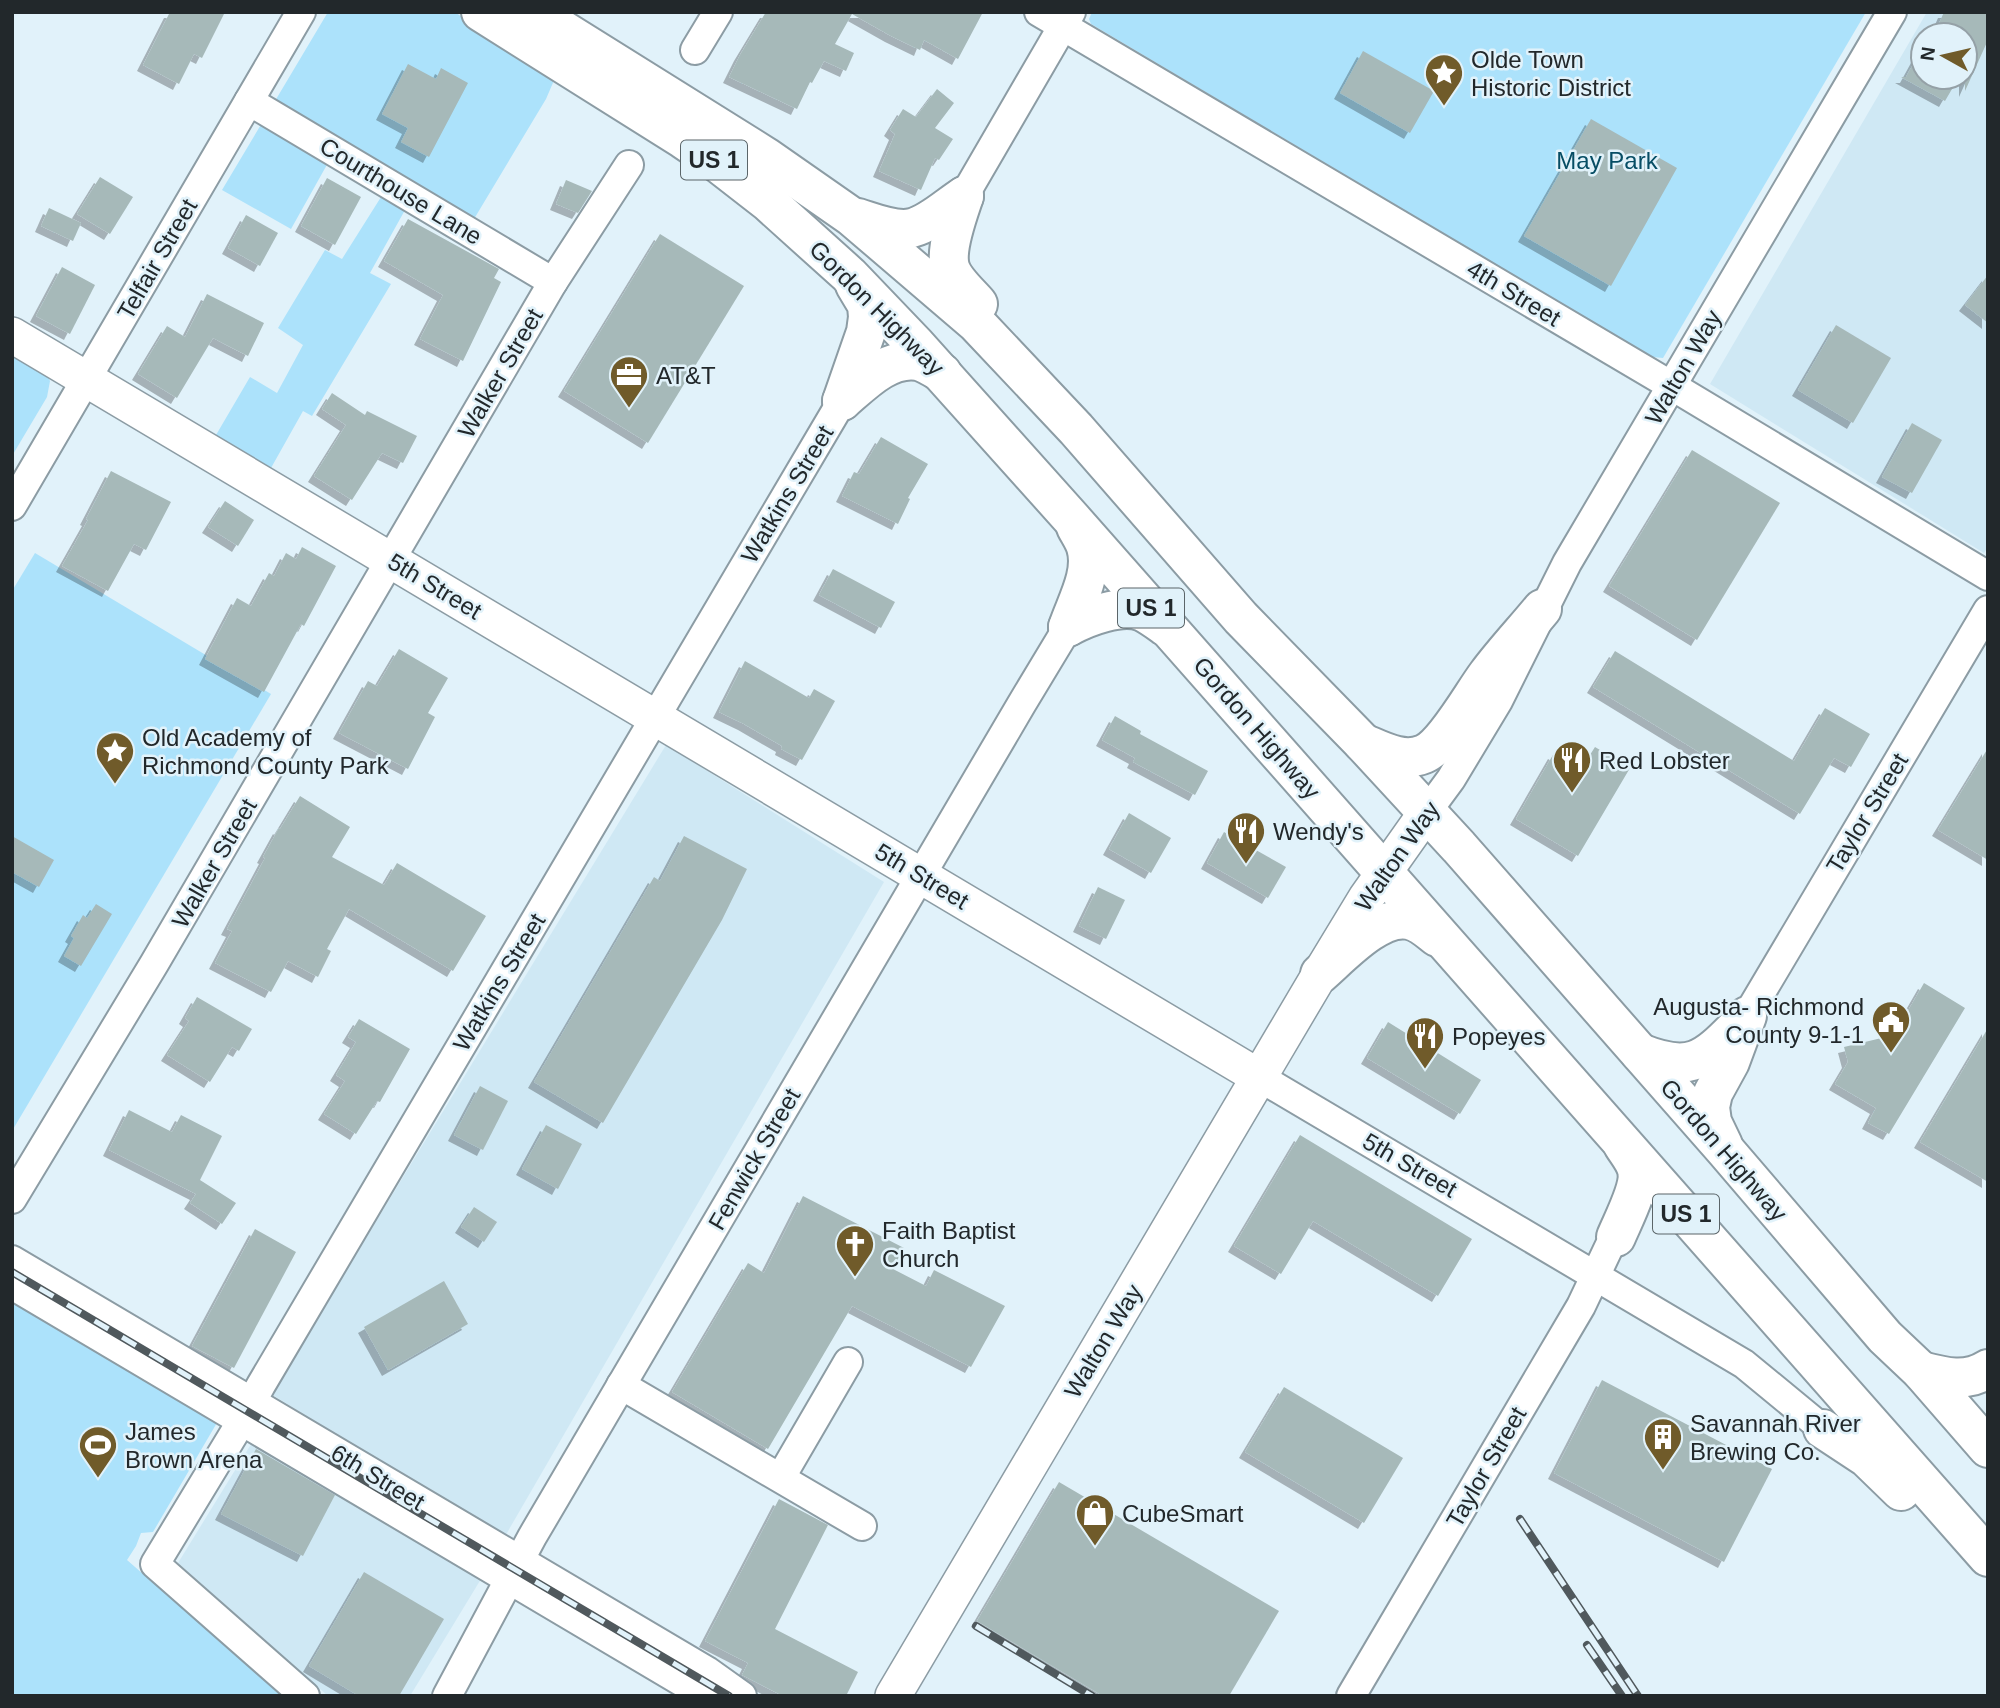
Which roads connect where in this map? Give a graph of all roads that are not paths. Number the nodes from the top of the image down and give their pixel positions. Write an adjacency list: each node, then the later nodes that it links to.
1 (301, 12): 8 (street, Telfair Street)
2 (481, 12): 12 (highway, Gordon Highway / US 1)
3 (534, 12): 11 (highway, Gordon Highway / US 1)
4 (718, 12): 7 (street)
5 (1892, 12): 17 (street, Walton Way)
6 (1058, 17): 10 (street); 17 (street, 4th Street)
7 (695, 50)
8 (249, 101): 13 (street, Courthouse Lane); 16 (street, Telfair Street)
9 (629, 165): 13 (street, Walker Street)
10 (964, 195): 11 (highway); 19 (highway)
11 (852, 217): 19 (highway, Gordon Highway / US 1)
12 (849, 275): 15 (highway, Gordon Highway / US 1); 18 (highway)
13 (553, 282): 22 (street, Walker Street)
14 (12, 335): 16 (main road, 5th Street)
15 (943, 373): 18 (highway); 21 (highway, Gordon Highway / US 1)
16 (87, 379): 20 (street, Telfair Street); 22 (main road, 5th Street)
17 (1672, 386): 23 (street, 4th Street); 24 (street, Walton Way)
18 (842, 401): 28 (street, Watkins Street)
19 (1076, 429): 29 (highway, Gordon Highway / US 1)
20 (12, 506)
21 (1072, 519): 26 (highway); 27 (highway, Gordon Highway / US 1)
22 (391, 560): 28 (main road, 5th Street); 40 (street, Walker Street)
23 (1988, 576)
24 (1542, 609): 29 (highway); 30 (street, Walton Way)
25 (1988, 610): 35 (street, Taylor Street)
26 (1068, 627): 27 (highway); 32 (street, Fenwick Street)
27 (1170, 629): 31 (highway, Gordon Highway / US 1)
28 (655, 717): 32 (main road, 5th Street); 50 (street, Watkins Street)
29 (1363, 743): 30 (highway, Gordon Highway / US 1)
30 (1426, 813): 31 (main road, Walton Way); 36 (highway, Gordon Highway / US 1)
31 (1384, 873): 33 (highway, Gordon Highway / US 1); 34 (main road, Walton Way)
32 (921, 876): 37 (main road, 5th Street); 49 (street, Fenwick Street)
33 (1451, 948): 34 (highway); 38 (highway, Gordon Highway / US 1)
34 (1320, 974): 37 (main road, Walton Way)
35 (1747, 1016): 36 (highway); 39 (highway)
36 (1640, 1053): 39 (highway, Gordon Highway / US 1)
37 (1259, 1077): 44 (street, 5th Street); 62 (main road, Walton Way)
38 (1619, 1137): 41 (highway); 42 (highway, Gordon Highway / US 1)
39 (1725, 1150): 48 (highway, Gordon Highway / US 1)
40 (12, 1199)
41 (1616, 1237): 42 (highway); 44 (street, Taylor Street)
42 (1711, 1243): 55 (highway, Gordon Highway / US 1)
43 (12, 1260): 50 (street, 6th Street)
44 (1596, 1275): 51 (street, 5th Street); 63 (street, Taylor Street)
45 (12, 1285): 50 (street, 6th Street)
46 (848, 1362): 53 (street)
47 (1988, 1369): 48 (highway)
48 (1921, 1371): 52 (highway, Gordon Highway / US 1)
49 (621, 1385): 53 (street); 56 (street, Fenwick Street)
50 (247, 1411): 56 (street, 6th Street); 58 (street, Watkins Street)
51 (1823, 1429): 57 (highway)
52 (1988, 1448)
53 (780, 1477): 54 (street)
54 (862, 1525)
55 (1988, 1557)
56 (515, 1571): 59 (street, Fenwick Street); 60 (street, 6th Street); 61 (street, 6th Street)
57 (1988, 1572)
58 (305, 1696)
59 (447, 1696)
60 (706, 1696)
61 (742, 1696)
62 (893, 1696)
63 (1351, 1696)

